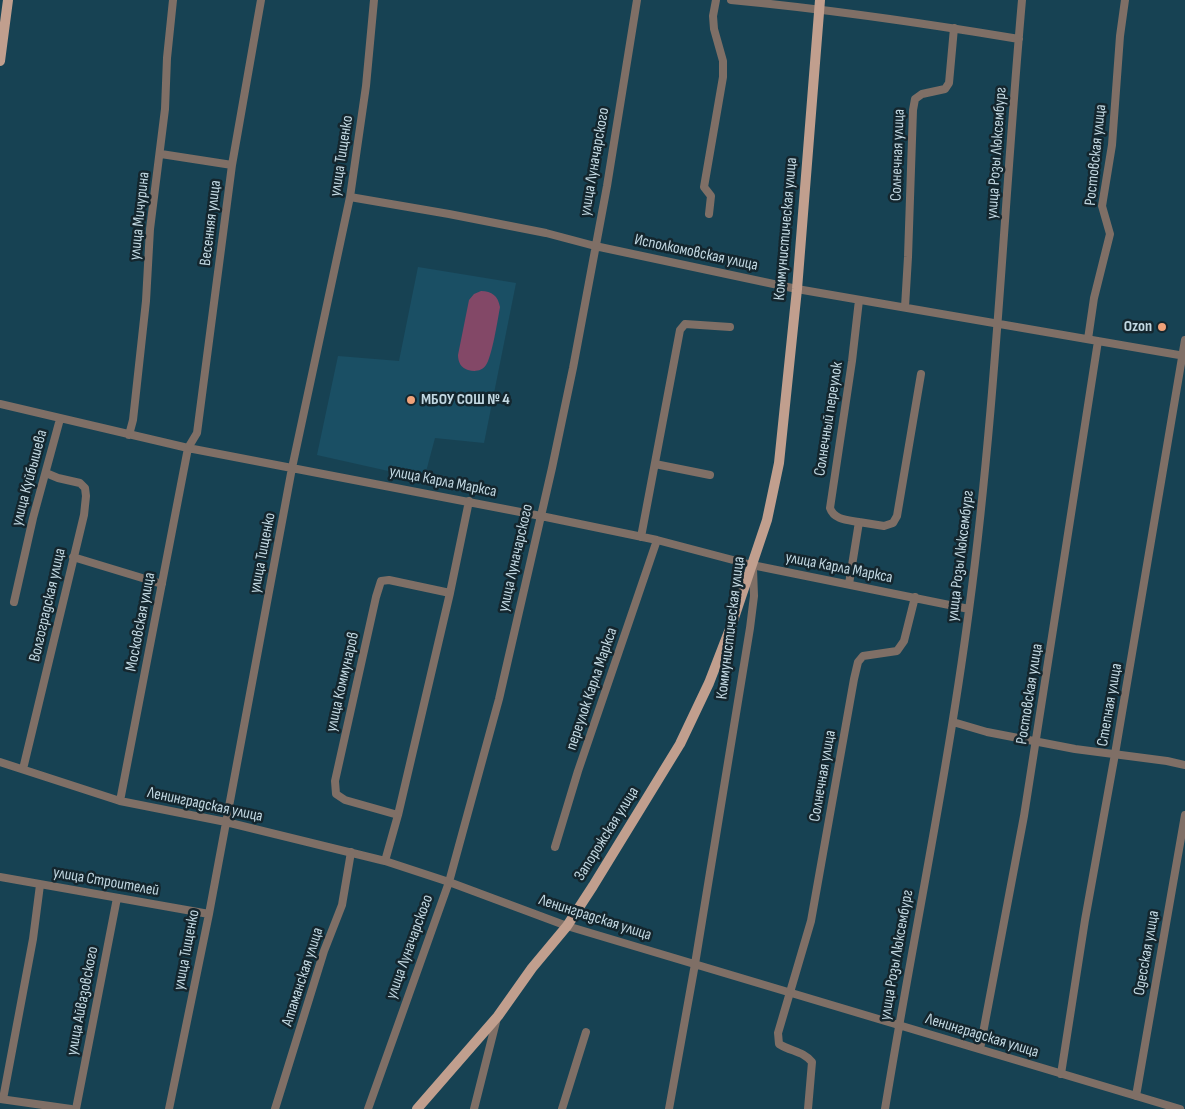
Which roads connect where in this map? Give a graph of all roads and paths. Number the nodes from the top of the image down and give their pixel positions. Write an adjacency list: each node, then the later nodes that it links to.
1 (8, 0): 13 (main road)
2 (173, 0): 14 (street, улица Мичурина)
3 (261, 0): 15 (street, Весенняя улица)
4 (374, 0): 16 (street, улица Тищенко)
5 (637, 0): 18 (street, улица Луначарского)
6 (716, 0): 17 (street)
7 (732, 0): 10 (street)
8 (1022, 0): 12 (street, улица Розы Люксембург)
9 (1125, 0): 24 (street, Ростовская улица)
10 (819, 5): 11 (street); 19 (main road, Коммунистическая улица)
11 (954, 28): 12 (street); 21 (street, Солнечная улица)
12 (1019, 39): 22 (street, улица Розы Люксембург)
13 (0, 62)
14 (161, 154): 15 (street); 31 (street, улица Мичурина)
15 (232, 165): 32 (street, Весенняя улица)
16 (350, 197): 18 (street, Исполкомовская улица); 34 (street, улица Тищенко)
17 (708, 214)
18 (595, 246): 19 (street, Исполкомовская улица); 38 (street, улица Луначарского)
19 (797, 289): 20 (street, Исполкомовская улица); 43 (main road, Коммунистическая улица)
20 (859, 300): 21 (street, Исполкомовская улица); 39 (street, Солнечный переулок)
21 (905, 307): 22 (street, Исполкомовская улица)
22 (998, 324): 24 (street, Исполкомовская улица); 49 (street, улица Розы Люксембург)
23 (730, 327): 33 (street)
24 (1088, 339): 26 (street, Исполкомовская улица)
25 (1185, 340): 27 (street, Степная улица)
26 (1098, 341): 27 (street, Исполкомовская улица); 51 (street, Ростовская улица)
27 (1184, 356): 52 (street, Степная улица)
28 (920, 374): 39 (street)
29 (0, 404): 30 (street, улица Карла Маркса)
30 (60, 419): 31 (street, улица Карла Маркса); 35 (street, улица Куйбышева)
31 (130, 434): 32 (street, улица Карла Маркса)
32 (188, 448): 34 (street, улица Карла Маркса); 44 (street, Московская улица)
33 (655, 464): 36 (street); 40 (street)
34 (292, 468): 37 (street, улица Карла Маркса); 59 (street, улица Тищенко)
35 (46, 472): 42 (street, Волгоградская улица); 48 (street, улица Куйбышева)
36 (710, 475)
37 (469, 501): 38 (street, улица Карла Маркса); 46 (street)
38 (541, 516): 40 (street, улица Карла Маркса); 64 (street, улица Луначарского)
39 (859, 522): 45 (street)
40 (641, 537): 41 (street, улица Карла Маркса)
41 (657, 540): 43 (street, улица Карла Маркса); 60 (street, переулок Карла Маркса)
42 (74, 557): 44 (street); 55 (street, Волгоградская улица)
43 (752, 565): 45 (street, улица Карла Маркса); 68 (main road, Запорожская улица); 69 (street, Коммунистическая улица)
44 (162, 584): 56 (street, Московская улица)
45 (849, 584): 47 (street, улица Карла Маркса)
46 (450, 593): 57 (street); 57 (street, улица Коммунаров)
47 (915, 597): 49 (street, улица Карла Маркса); 70 (street, Солнечная улица)
48 (14, 602)
49 (969, 609): 50 (street, улица Розы Люксембург)
50 (953, 722): 51 (street); 72 (street, улица Розы Люксембург)
51 (1036, 741): 52 (street); 74 (street, Ростовская улица)
52 (1115, 754): 54 (street); 75 (street, Степная улица)
53 (0, 762): 55 (street, Ленинградская улица)
54 (1185, 765)
55 (23, 769): 56 (street, Ленинградская улица)
56 (120, 801): 59 (street, Ленинградская улица)
57 (398, 815): 62 (street)
58 (1185, 815): 76 (street, Одесская улица)
59 (226, 822): 61 (street, Ленинградская улица); 67 (street, улица Тищенко)
60 (555, 847)
61 (352, 852): 62 (street, Ленинградская улица); 81 (street, Атаманская улица)
62 (385, 861): 64 (street, Ленинградская улица)
63 (0, 877): 65 (street, улица Строителей)
64 (449, 882): 68 (street, Ленинградская улица); 82 (street, улица Луначарского)
65 (40, 885): 66 (street, улица Строителей); 77 (street)
66 (118, 898): 67 (street, улица Строителей); 79 (street, улица Айвазовского)
67 (208, 914): 80 (street, улица Тищенко)
68 (567, 926): 69 (street, Ленинградская улица); 71 (main road, Запорожская улица)
69 (695, 964): 70 (street, Ленинградская улица); 86 (street, Коммунистическая улица)
70 (790, 991): 72 (street, Ленинградская улица); 87 (street, Солнечная улица)
71 (498, 1016): 83 (main road); 84 (street, Запорожская улица)
72 (898, 1025): 74 (street, Ленинградская улица); 88 (street, улица Розы Люксембург)
73 (586, 1032): 85 (street)
74 (980, 1049): 75 (street, Ленинградская улица)
75 (1062, 1074): 76 (street, Ленинградская улица)
76 (1136, 1096): 89 (street, Ленинградская улица)
77 (2, 1099): 78 (street)
78 (71, 1109)
79 (76, 1109)
80 (169, 1109)
81 (275, 1109)
82 (368, 1109)
83 (417, 1109)
84 (474, 1109)
85 (562, 1109)
86 (669, 1109)
87 (808, 1109)
88 (885, 1109)
89 (1180, 1109)

